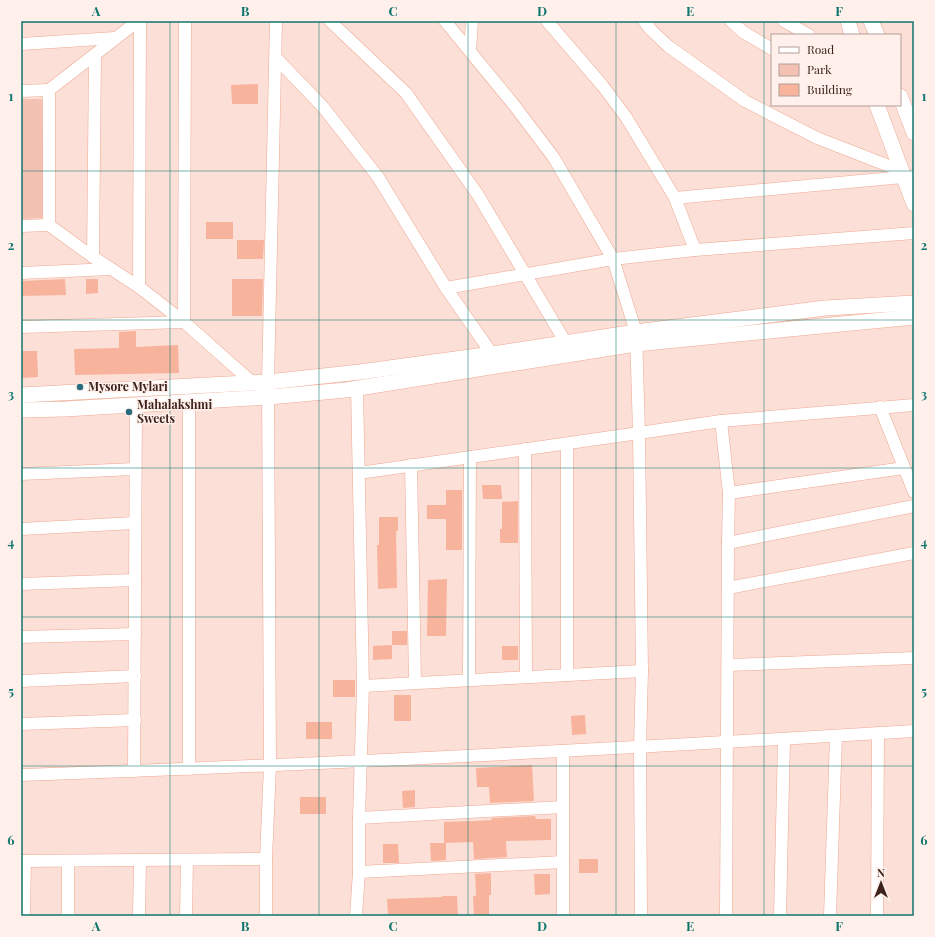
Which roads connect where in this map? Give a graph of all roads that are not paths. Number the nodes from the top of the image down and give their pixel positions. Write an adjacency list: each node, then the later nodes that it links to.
1 (139, 21): 16 (street); 39 (street)
2 (185, 21): 43 (street)
3 (276, 21): 21 (street)
4 (330, 21): 38 (street)
5 (445, 21): 19 (street)
6 (472, 21): 19 (street)
7 (547, 21): 28 (street)
8 (644, 21): 27 (street)
9 (731, 21): 18 (street)
10 (784, 21): 13 (street)
11 (848, 21): 14 (street)
12 (871, 21): 15 (street)
13 (807, 34)
14 (852, 34)
15 (877, 34)
16 (115, 38): 17 (street); 20 (street)
17 (21, 44)
18 (771, 48)
19 (470, 51): 35 (street)
20 (95, 55): 22 (street); 34 (street)
21 (276, 58): 40 (street); 48 (street)
22 (49, 90): 23 (street); 30 (street)
23 (21, 91)
24 (901, 99): 26 (street)
25 (877, 106): 27 (street)
26 (914, 133)
27 (907, 175): 28 (street); 29 (street)
28 (675, 198): 33 (street)
29 (914, 204)
30 (49, 225): 31 (street); 34 (street)
31 (21, 226)
32 (914, 233): 33 (street)
33 (695, 250): 35 (street)
34 (93, 258): 36 (street)
35 (613, 259): 38 (street); 45 (street)
36 (110, 269): 37 (street); 39 (street)
37 (21, 273)
38 (525, 274): 40 (street); 46 (street)
39 (139, 288): 43 (street)
40 (446, 288): 47 (street)
41 (914, 303): 45 (street)
42 (914, 317): 45 (street)
43 (184, 322): 44 (street); 49 (street)
44 (21, 327)
45 (636, 338): 46 (street); 50 (street); 59 (street)
46 (566, 343): 47 (street)
47 (492, 354): 48 (street)
48 (268, 382): 49 (street); 52 (street)
49 (253, 383): 51 (street)
50 (357, 388): 52 (street); 66 (street)
51 (21, 395)
52 (268, 397): 53 (street); 100 (street)
53 (189, 402): 54 (street); 101 (street)
54 (136, 405): 57 (street); 65 (street)
55 (914, 405): 56 (street)
56 (880, 407): 58 (street); 64 (street)
57 (21, 410)
58 (721, 421): 59 (street); 69 (street)
59 (638, 433): 60 (street); 82 (street)
60 (567, 444): 61 (street); 83 (street)
61 (525, 449): 62 (street); 85 (street)
62 (470, 457): 63 (street); 86 (street)
63 (411, 465): 66 (street); 88 (street)
64 (904, 468): 68 (street); 69 (street)
65 (136, 469): 67 (street); 71 (street)
66 (359, 473): 89 (street)
67 (21, 474)
68 (914, 492)
69 (729, 493): 73 (street)
70 (914, 506): 73 (street)
71 (135, 523): 72 (street); 75 (street)
72 (21, 529)
73 (728, 543): 77 (street)
74 (914, 553): 77 (street)
75 (135, 580): 76 (street); 78 (street)
76 (21, 584)
77 (728, 588): 81 (street)
78 (135, 634): 79 (street); 84 (street)
79 (21, 637)
80 (914, 658): 81 (street)
81 (728, 665): 96 (street)
82 (642, 671): 83 (street); 97 (street)
83 (567, 675): 85 (street)
84 (135, 676): 87 (street); 90 (street)
85 (526, 677): 86 (street)
86 (469, 679): 88 (street)
87 (21, 681)
88 (415, 682): 89 (street)
89 (363, 686): 99 (street)
90 (135, 720): 91 (street); 102 (street)
91 (21, 724)
92 (914, 731): 93 (street)
93 (878, 733): 94 (street); 124 (street)
94 (836, 736): 95 (street); 123 (street)
95 (784, 739): 96 (street); 122 (street)
96 (727, 742): 97 (street); 121 (street)
97 (640, 747): 98 (street); 120 (street)
98 (563, 751): 99 (street); 104 (street)
99 (361, 761): 100 (street); 105 (street)
100 (270, 765): 101 (street); 106 (street)
101 (189, 769): 102 (street)
102 (134, 771): 103 (street)
103 (21, 775)
104 (563, 807): 105 (street); 111 (street)
105 (359, 818): 112 (street)
106 (266, 859): 107 (street); 117 (street)
107 (187, 860): 110 (street); 116 (street)
108 (23, 861): 109 (street); 113 (street)
109 (68, 861): 110 (street); 114 (street)
110 (140, 861): 115 (street)
111 (563, 862): 112 (street); 119 (street)
112 (359, 872): 118 (street)
113 (24, 916)
114 (68, 916)
115 (140, 916)
116 (186, 916)
117 (266, 916)
118 (356, 916)
119 (563, 916)
120 (641, 916)
121 (726, 916)
122 (780, 916)
123 (830, 916)
124 (877, 916)

